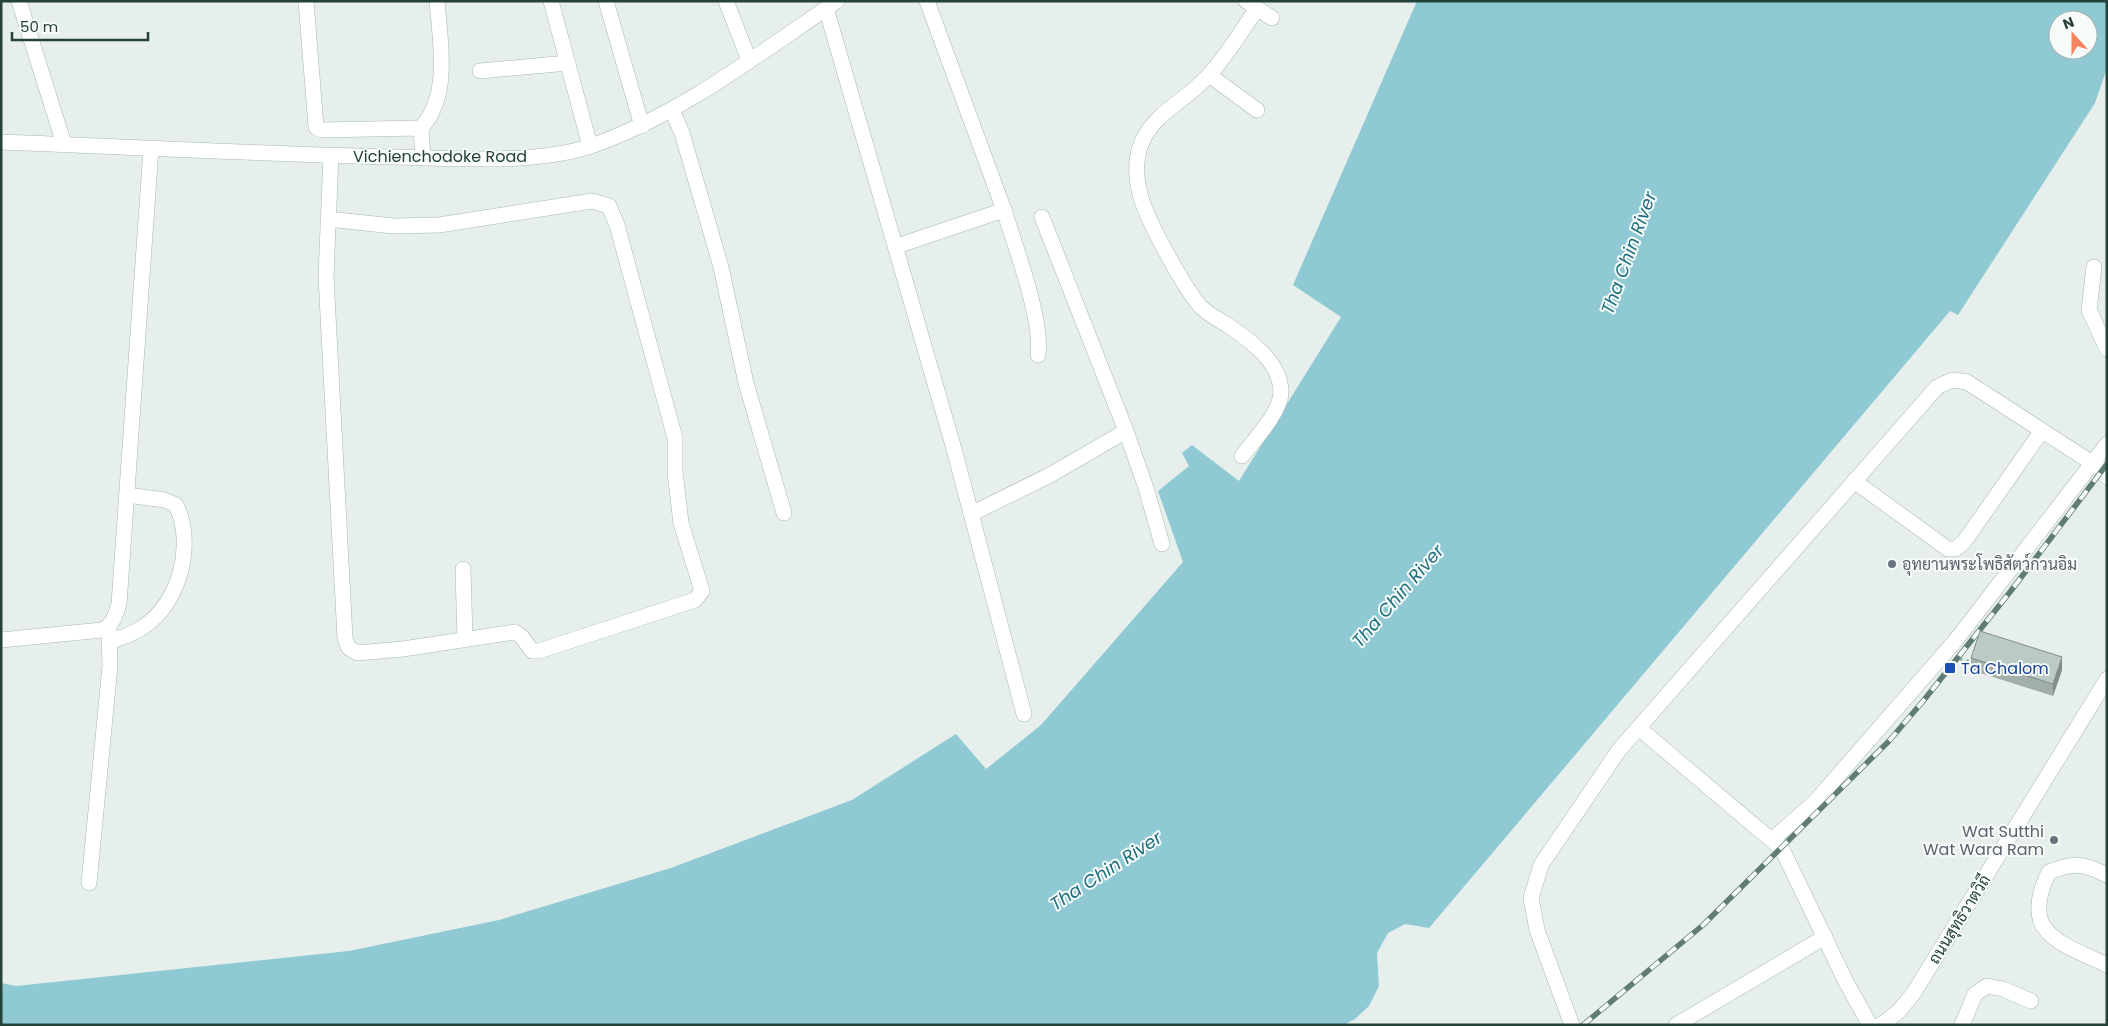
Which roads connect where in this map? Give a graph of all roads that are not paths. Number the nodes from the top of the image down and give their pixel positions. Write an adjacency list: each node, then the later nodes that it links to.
1 (20, 1): 20 (street)
2 (306, 1): 18 (street)
3 (437, 1): 18 (street)
4 (551, 1): 12 (street)
5 (606, 1): 17 (street)
6 (726, 1): 11 (street)
7 (927, 1): 25 (street)
8 (832, 5): 11 (street, Vichienchodoke Road); 28 (street)
9 (1252, 5): 10 (street); 14 (street)
10 (1272, 18)
11 (749, 60): 15 (street, Vichienchodoke Road)
12 (568, 63): 13 (street); 21 (street)
13 (480, 71)
14 (1209, 75): 16 (street); 35 (street)
15 (672, 110): 17 (street, Vichienchodoke Road); 39 (street)
16 (1257, 110)
17 (642, 126): 21 (street, Vichienchodoke Road)
18 (421, 128): 24 (street)
19 (4, 142): 20 (street, Vichienchodoke Road)
20 (64, 144): 22 (street, Vichienchodoke Road)
21 (590, 146): 24 (street, Vichienchodoke Road)
22 (151, 149): 23 (street, Vichienchodoke Road); 38 (street)
23 (331, 155): 24 (street, Vichienchodoke Road); 27 (street)
24 (423, 157)
25 (1004, 210): 28 (street); 31 (street)
26 (1042, 217): 32 (street)
27 (328, 219): 44 (street); 44 (street)
28 (897, 246): 40 (street)
29 (2094, 267): 30 (street)
30 (2107, 349)
31 (1038, 355)
32 (1126, 431): 40 (street); 41 (street)
33 (2041, 432): 36 (street); 37 (street); 37 (street)
34 (2107, 444): 36 (street)
35 (1242, 456)
36 (2101, 470): 49 (street)
37 (1854, 481): 48 (street)
38 (127, 496): 43 (street); 43 (street)
39 (784, 513)
40 (971, 514): 47 (street)
41 (1162, 544)
42 (463, 569): 44 (street)
43 (110, 634): 45 (street); 51 (street)
44 (465, 639)
45 (1, 640)
46 (2107, 679): 58 (street, ถนนสุทธิวาตวิถี)
47 (1024, 714)
48 (1640, 729): 49 (street); 55 (street)
49 (1778, 844): 52 (street)
50 (2107, 875): 53 (street)
51 (89, 883)
52 (1825, 937): 56 (street); 57 (street)
53 (2107, 966)
54 (2031, 1001): 59 (street)
55 (1572, 1025)
56 (1676, 1025)
57 (1870, 1025)
58 (1881, 1025)
59 (1962, 1025)

